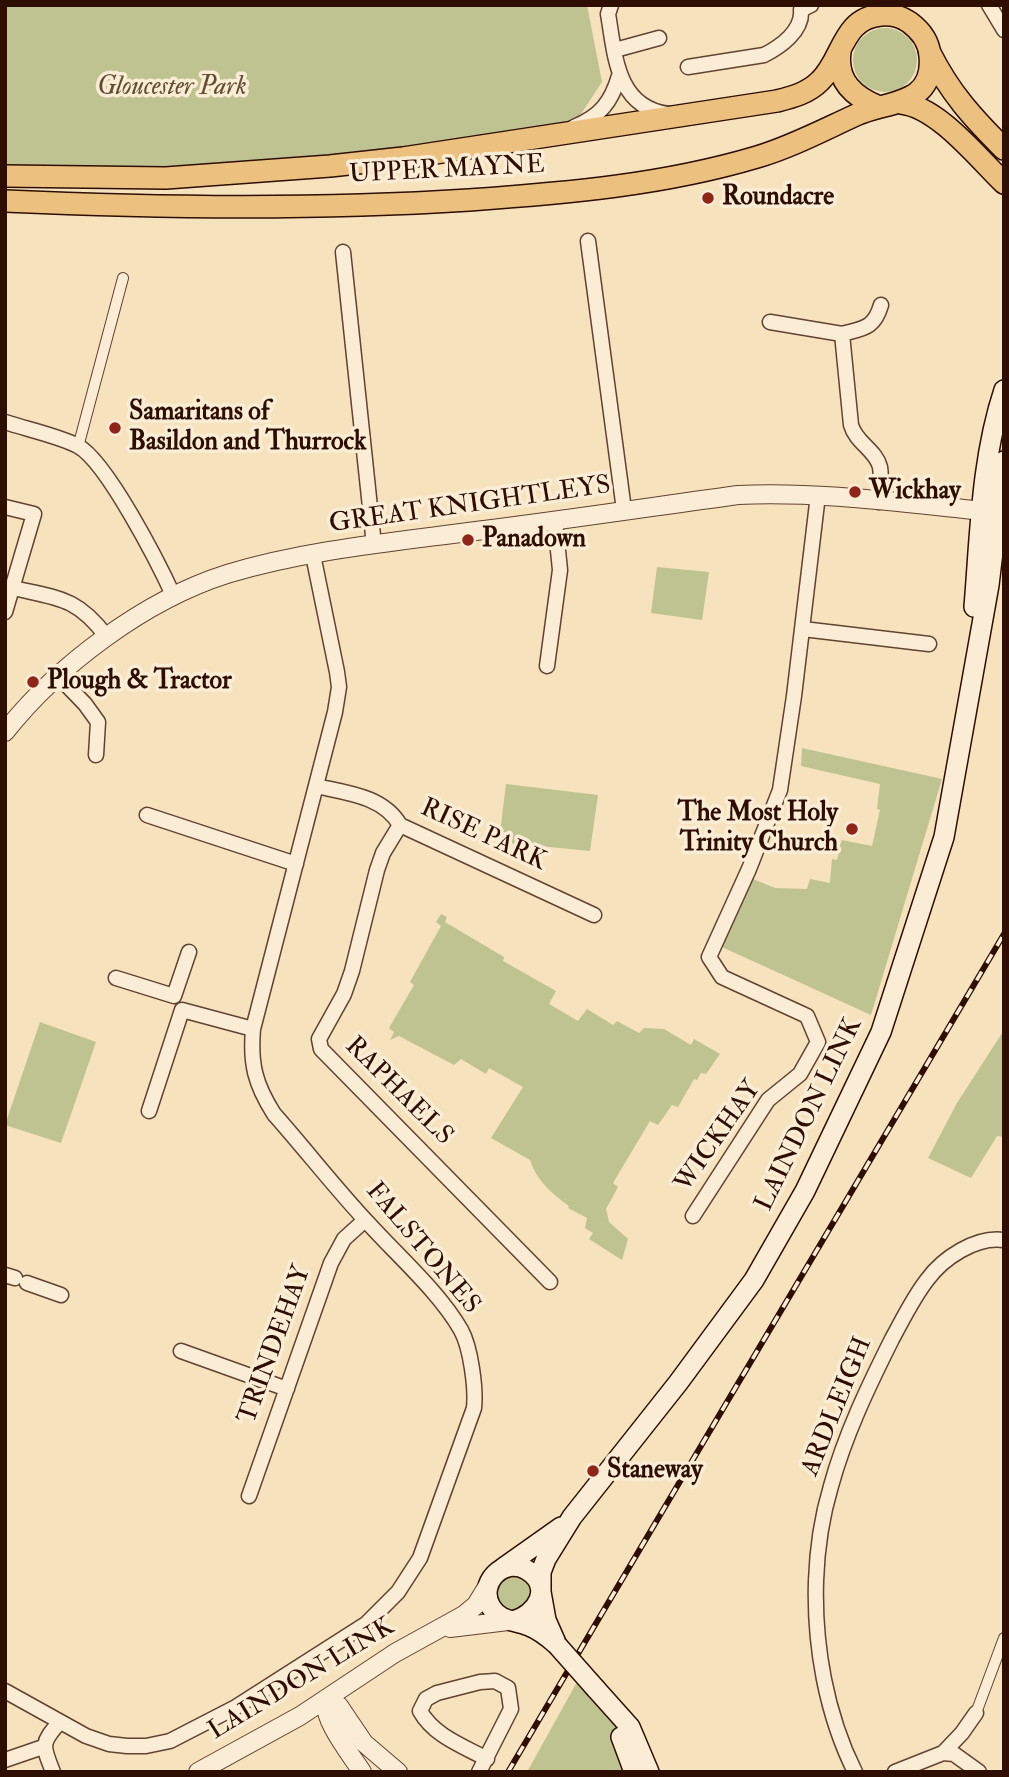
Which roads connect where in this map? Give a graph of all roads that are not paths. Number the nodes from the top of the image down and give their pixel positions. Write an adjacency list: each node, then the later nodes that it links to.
1 (611, 5): 10 (street)
2 (869, 5): 8 (main road, UPPER MAYNE)
3 (914, 5): 9 (main road)
4 (802, 7): 11 (street)
5 (996, 14): 6 (street)
6 (1004, 30)
7 (659, 38): 10 (street)
8 (845, 38): 9 (main road); 14 (main road); 15 (main road, UPPER MAYNE)
9 (927, 45): 13 (main road); 17 (main road)
10 (615, 50): 12 (street)
11 (688, 67)
12 (619, 76): 15 (street); 16 (street)
13 (901, 103): 14 (main road, UPPER MAYNE); 19 (main road)
14 (879, 107): 20 (main road, UPPER MAYNE)
15 (683, 115): 16 (main road, UPPER MAYNE)
16 (539, 137): 18 (main road, UPPER MAYNE)
17 (1004, 149)
18 (5, 176)
19 (1004, 183)
20 (5, 201)
21 (588, 241): 34 (street)
22 (343, 252): 37 (street)
23 (123, 278): 29 (street)
24 (881, 305): 26 (street)
25 (770, 322): 26 (street)
26 (842, 334): 32 (street)
27 (1004, 390): 35 (main road, LAINDON LINK)
28 (5, 422): 29 (street)
29 (78, 447): 40 (street)
30 (1004, 461): 35 (main road, LAINDON LINK)
31 (818, 495): 32 (street, GREAT KNIGHTLEYS); 34 (street, GREAT KNIGHTLEYS); 42 (street, WICKHAY)
32 (879, 502): 35 (street, GREAT KNIGHTLEYS)
33 (5, 507): 39 (street)
34 (624, 510): 36 (street, GREAT KNIGHTLEYS)
35 (989, 512): 69 (main road, LAINDON LINK)
36 (555, 521): 37 (street, GREAT KNIGHTLEYS); 45 (street)
37 (374, 545): 38 (street, GREAT KNIGHTLEYS)
38 (313, 555): 40 (street, GREAT KNIGHTLEYS); 49 (street, FALSTONES)
39 (13, 589): 41 (street); 43 (street)
40 (174, 597): 43 (street, GREAT KNIGHTLEYS)
41 (5, 612)
42 (803, 629): 44 (street); 60 (street, WICKHAY)
43 (106, 636): 46 (street, GREAT KNIGHTLEYS)
44 (929, 644)
45 (547, 666)
46 (58, 676): 47 (street, GREAT KNIGHTLEYS); 48 (street)
47 (5, 732)
48 (96, 755)
49 (316, 786): 51 (street, RISE PARK); 52 (street, FALSTONES)
50 (147, 815): 52 (street)
51 (400, 825): 53 (street, RISE PARK); 64 (street, RAPHAELS)
52 (296, 864): 58 (street, FALSTONES)
53 (594, 915)
54 (190, 952): 56 (street)
55 (116, 978): 56 (street)
56 (174, 996): 57 (street)
57 (182, 1010): 58 (street); 59 (street)
58 (253, 1029): 61 (street, FALSTONES)
59 (149, 1111)
60 (693, 1216)
61 (365, 1220): 67 (street, TRINDEHAY); 83 (street, FALSTONES)
62 (1004, 1240): 98 (street, ARDLEIGH)
63 (16, 1279): 65 (street)
64 (550, 1282)
65 (61, 1295)
66 (181, 1351): 67 (street)
67 (287, 1389): 68 (street, TRINDEHAY)
68 (249, 1496)
69 (572, 1517): 70 (main road, LAINDON LINK); 72 (main road, LAINDON LINK)
70 (499, 1571): 71 (main road); 72 (main road)
71 (487, 1587): 73 (main road); 74 (street, LAINDON LINK)
72 (541, 1592): 73 (main road); 76 (main road)
73 (510, 1621): 74 (street, LAINDON LINK); 76 (main road)
74 (433, 1632): 77 (street, LAINDON LINK)
75 (1004, 1638): 81 (street)
76 (557, 1645): 78 (main road, bridge)
77 (374, 1667): 80 (street, LAINDON LINK); 86 (street)
78 (596, 1689): 85 (main road); 95 (main road)
79 (5, 1692): 83 (street, FALSTONES)
80 (327, 1698): 82 (street, LAINDON LINK); 84 (street); 86 (street)
81 (976, 1713): 88 (street)
82 (300, 1716): 84 (street); 92 (street, LAINDON LINK)
83 (59, 1723): 87 (street)
84 (332, 1725): 93 (street)
85 (630, 1727): 96 (main road); 97 (main road)
86 (356, 1732): 94 (street)
87 (43, 1747): 89 (street); 91 (street)
88 (943, 1753): 99 (street); 100 (street)
89 (5, 1760)
90 (483, 1765): 90 (street)
91 (53, 1772)
92 (198, 1772)
93 (362, 1772)
94 (398, 1772)
95 (634, 1772)
96 (649, 1772)
97 (661, 1772)
98 (855, 1772)
99 (895, 1772)
100 (979, 1772)

